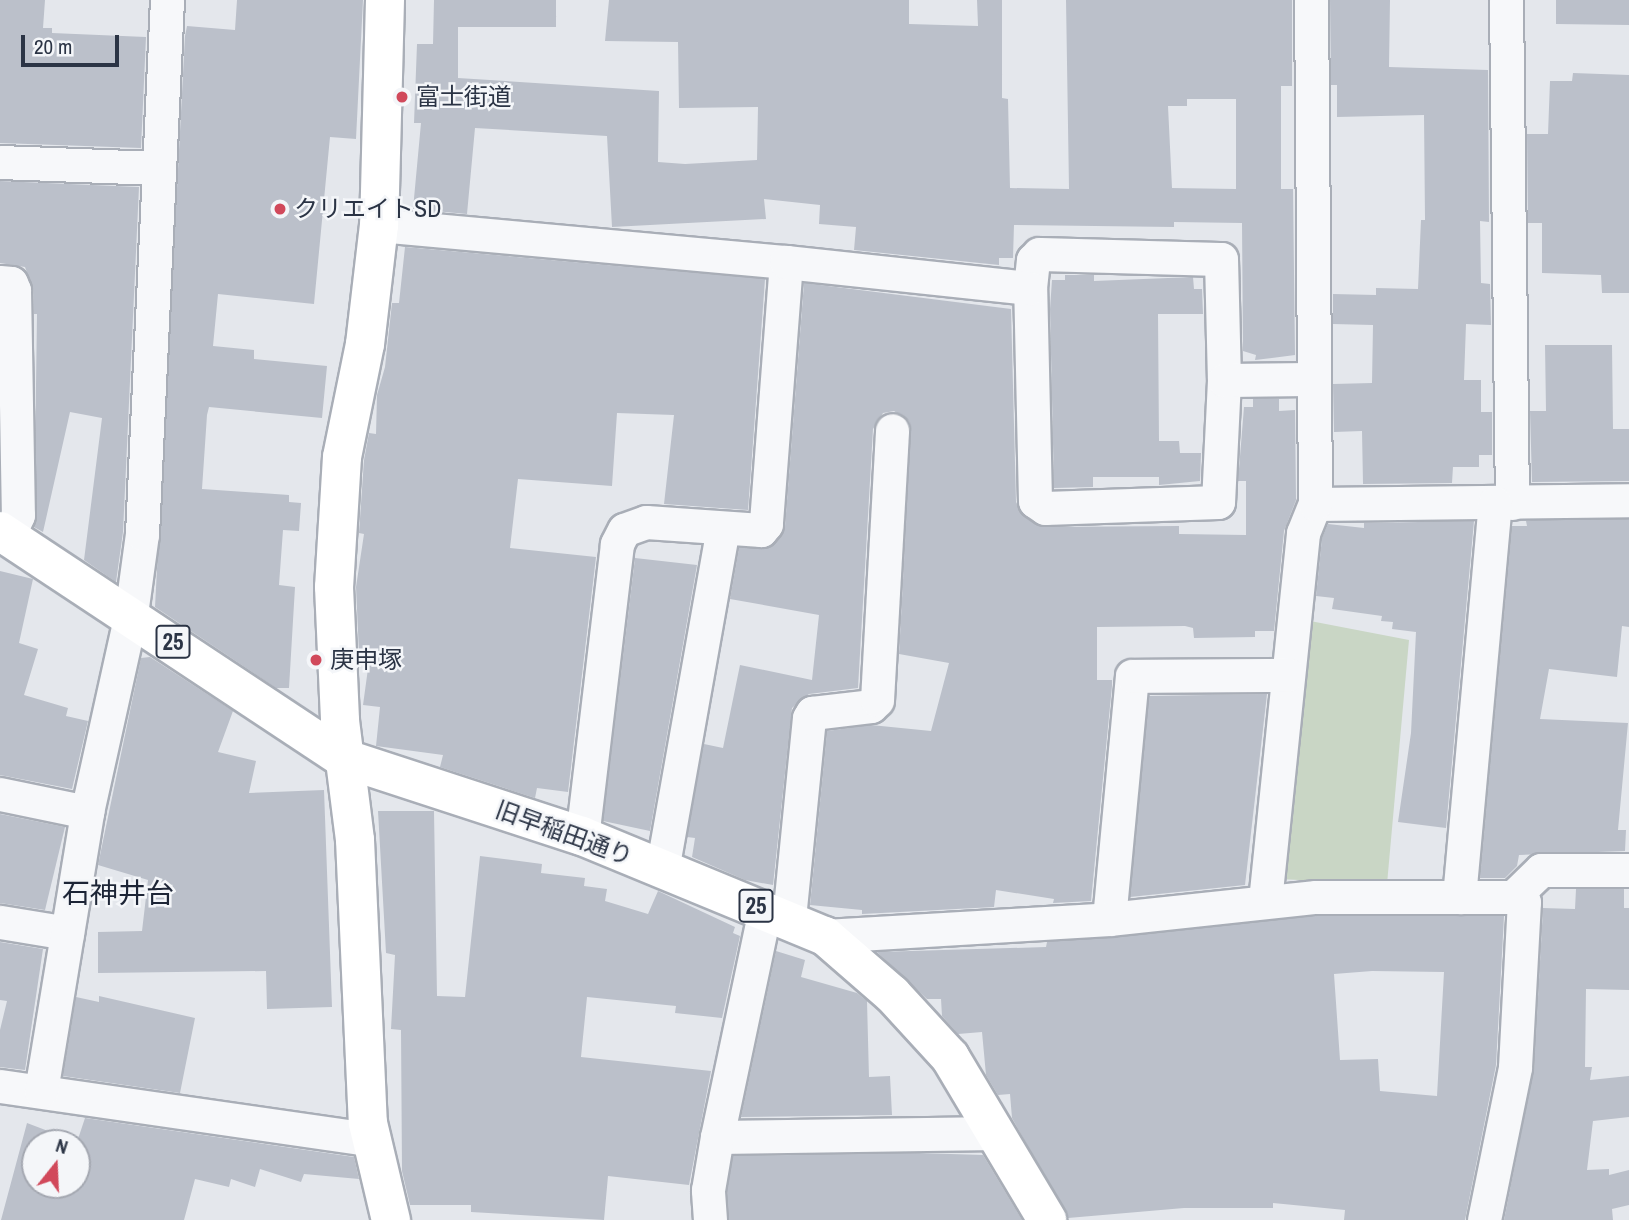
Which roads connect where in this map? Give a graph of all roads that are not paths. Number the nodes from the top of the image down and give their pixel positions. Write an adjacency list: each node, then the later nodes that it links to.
1 (167, 0): 6 (street)
2 (385, 0): 7 (main road)
3 (1311, 0): 11 (street)
4 (1506, 0): 15 (street)
5 (0, 163): 6 (street)
6 (158, 168): 19 (street)
7 (379, 225): 8 (street); 21 (main road)
8 (786, 262): 10 (street); 17 (street)
9 (0, 282): 18 (street)
10 (1030, 288): 12 (street); 12 (street)
11 (1312, 379): 12 (street); 16 (street)
12 (1224, 380)
13 (892, 430): 30 (street)
14 (1629, 499): 15 (street)
15 (1503, 503): 16 (street); 28 (street)
16 (1315, 505): 20 (street)
17 (723, 529): 24 (street); 25 (street)
18 (4, 533): 19 (main road, 旧早稲田通り / 25)
19 (131, 614): 21 (main road, 旧早稲田通り / 25); 23 (street)
20 (1288, 675): 29 (street); 31 (street)
21 (343, 758): 24 (main road, 旧早稲田通り / 25); 39 (main road)
22 (0, 794): 23 (street)
23 (87, 812): 33 (street)
24 (582, 836): 25 (main road, 旧早稲田通り / 25)
25 (662, 870): 30 (main road, 旧早稲田通り / 25)
26 (1629, 870): 27 (street)
27 (1520, 894): 28 (street); 43 (street)
28 (1459, 897): 29 (street)
29 (1265, 901): 31 (street)
30 (777, 914): 34 (main road, 旧早稲田通り / 25); 38 (street)
31 (1109, 919): 34 (street)
32 (0, 922): 33 (street)
33 (67, 933): 36 (street)
34 (825, 936): 37 (main road, 旧早稲田通り / 25)
35 (0, 1086): 36 (street)
36 (41, 1091): 39 (street)
37 (996, 1133): 38 (street); 42 (main road, 旧早稲田通り / 25)
38 (717, 1137): 41 (street)
39 (373, 1140): 40 (main road)
40 (391, 1220)
41 (710, 1220)
42 (1047, 1220)
43 (1484, 1220)

